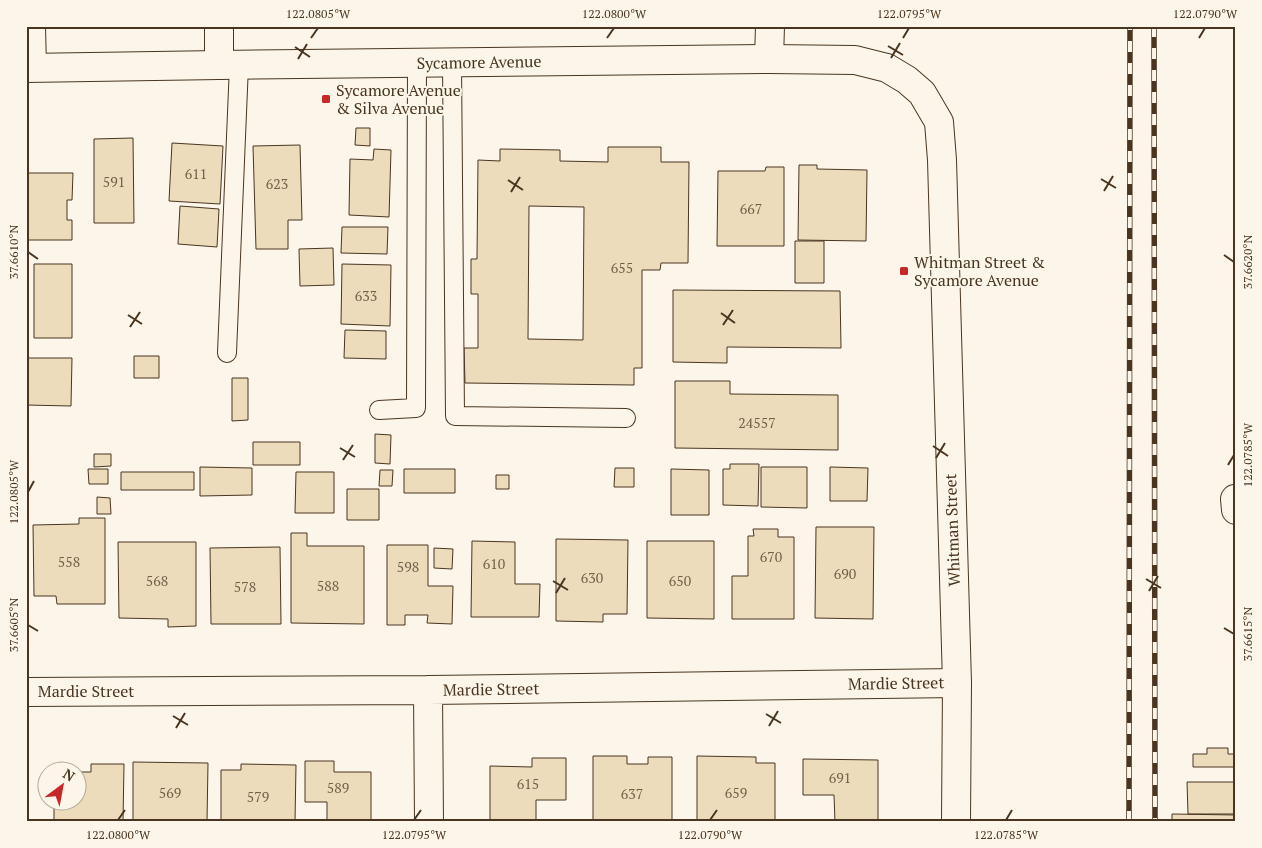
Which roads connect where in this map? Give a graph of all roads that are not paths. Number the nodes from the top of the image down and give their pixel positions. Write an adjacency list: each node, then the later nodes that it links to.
1 (36, 26): 8 (lane)
2 (219, 26): 7 (street)
3 (770, 26): 4 (street)
4 (769, 59): 6 (street, Sycamore Avenue); 9 (street, Sycamore Avenue)
5 (417, 63): 6 (street, Sycamore Avenue); 7 (street, Sycamore Avenue); 11 (lane)
6 (452, 63): 12 (lane)
7 (229, 65): 8 (street, Sycamore Avenue); 10 (lane)
8 (32, 68)
9 (922, 93): 15 (street, Whitman Street)
10 (227, 353)
11 (379, 410)
12 (626, 418)
13 (1235, 499): 14 (street)
14 (1236, 510)
15 (956, 682): 16 (street, Mardie Street); 19 (street, Whitman Street)
16 (428, 690): 17 (street, Mardie Street); 18 (street)
17 (26, 692)
18 (429, 822)
19 (956, 822)

